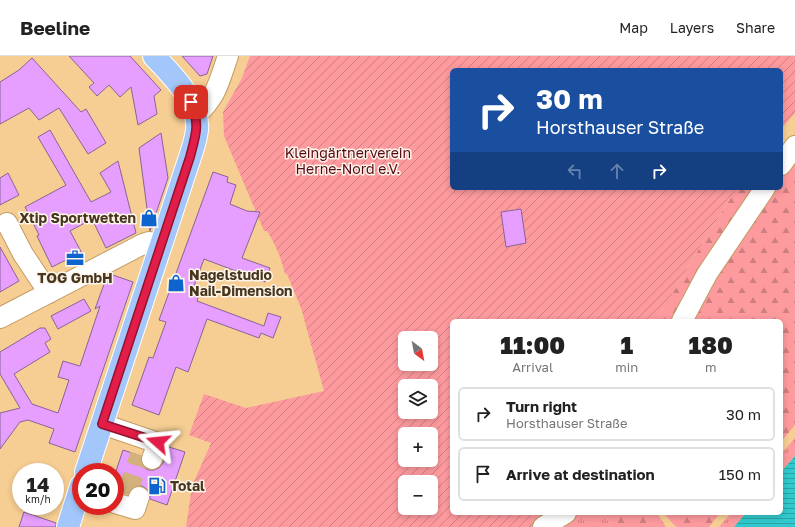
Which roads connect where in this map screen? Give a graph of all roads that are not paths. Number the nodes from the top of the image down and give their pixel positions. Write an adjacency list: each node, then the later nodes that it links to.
1 (154, 56): 3 (main road)
2 (228, 56): 3 (street)
3 (196, 115): 8 (main road)
4 (795, 146): 5 (street)
5 (783, 162)
6 (764, 190): 11 (street)
7 (7, 223): 9 (street)
8 (161, 245): 9 (street); 12 (main road)
9 (49, 293): 10 (street)
10 (0, 318)
11 (683, 319)
12 (102, 424): 13 (street); 14 (main road)
13 (140, 448)
14 (89, 463)
15 (72, 515): 17 (main road)
16 (563, 515): 18 (street)
17 (68, 527)
18 (543, 527)

